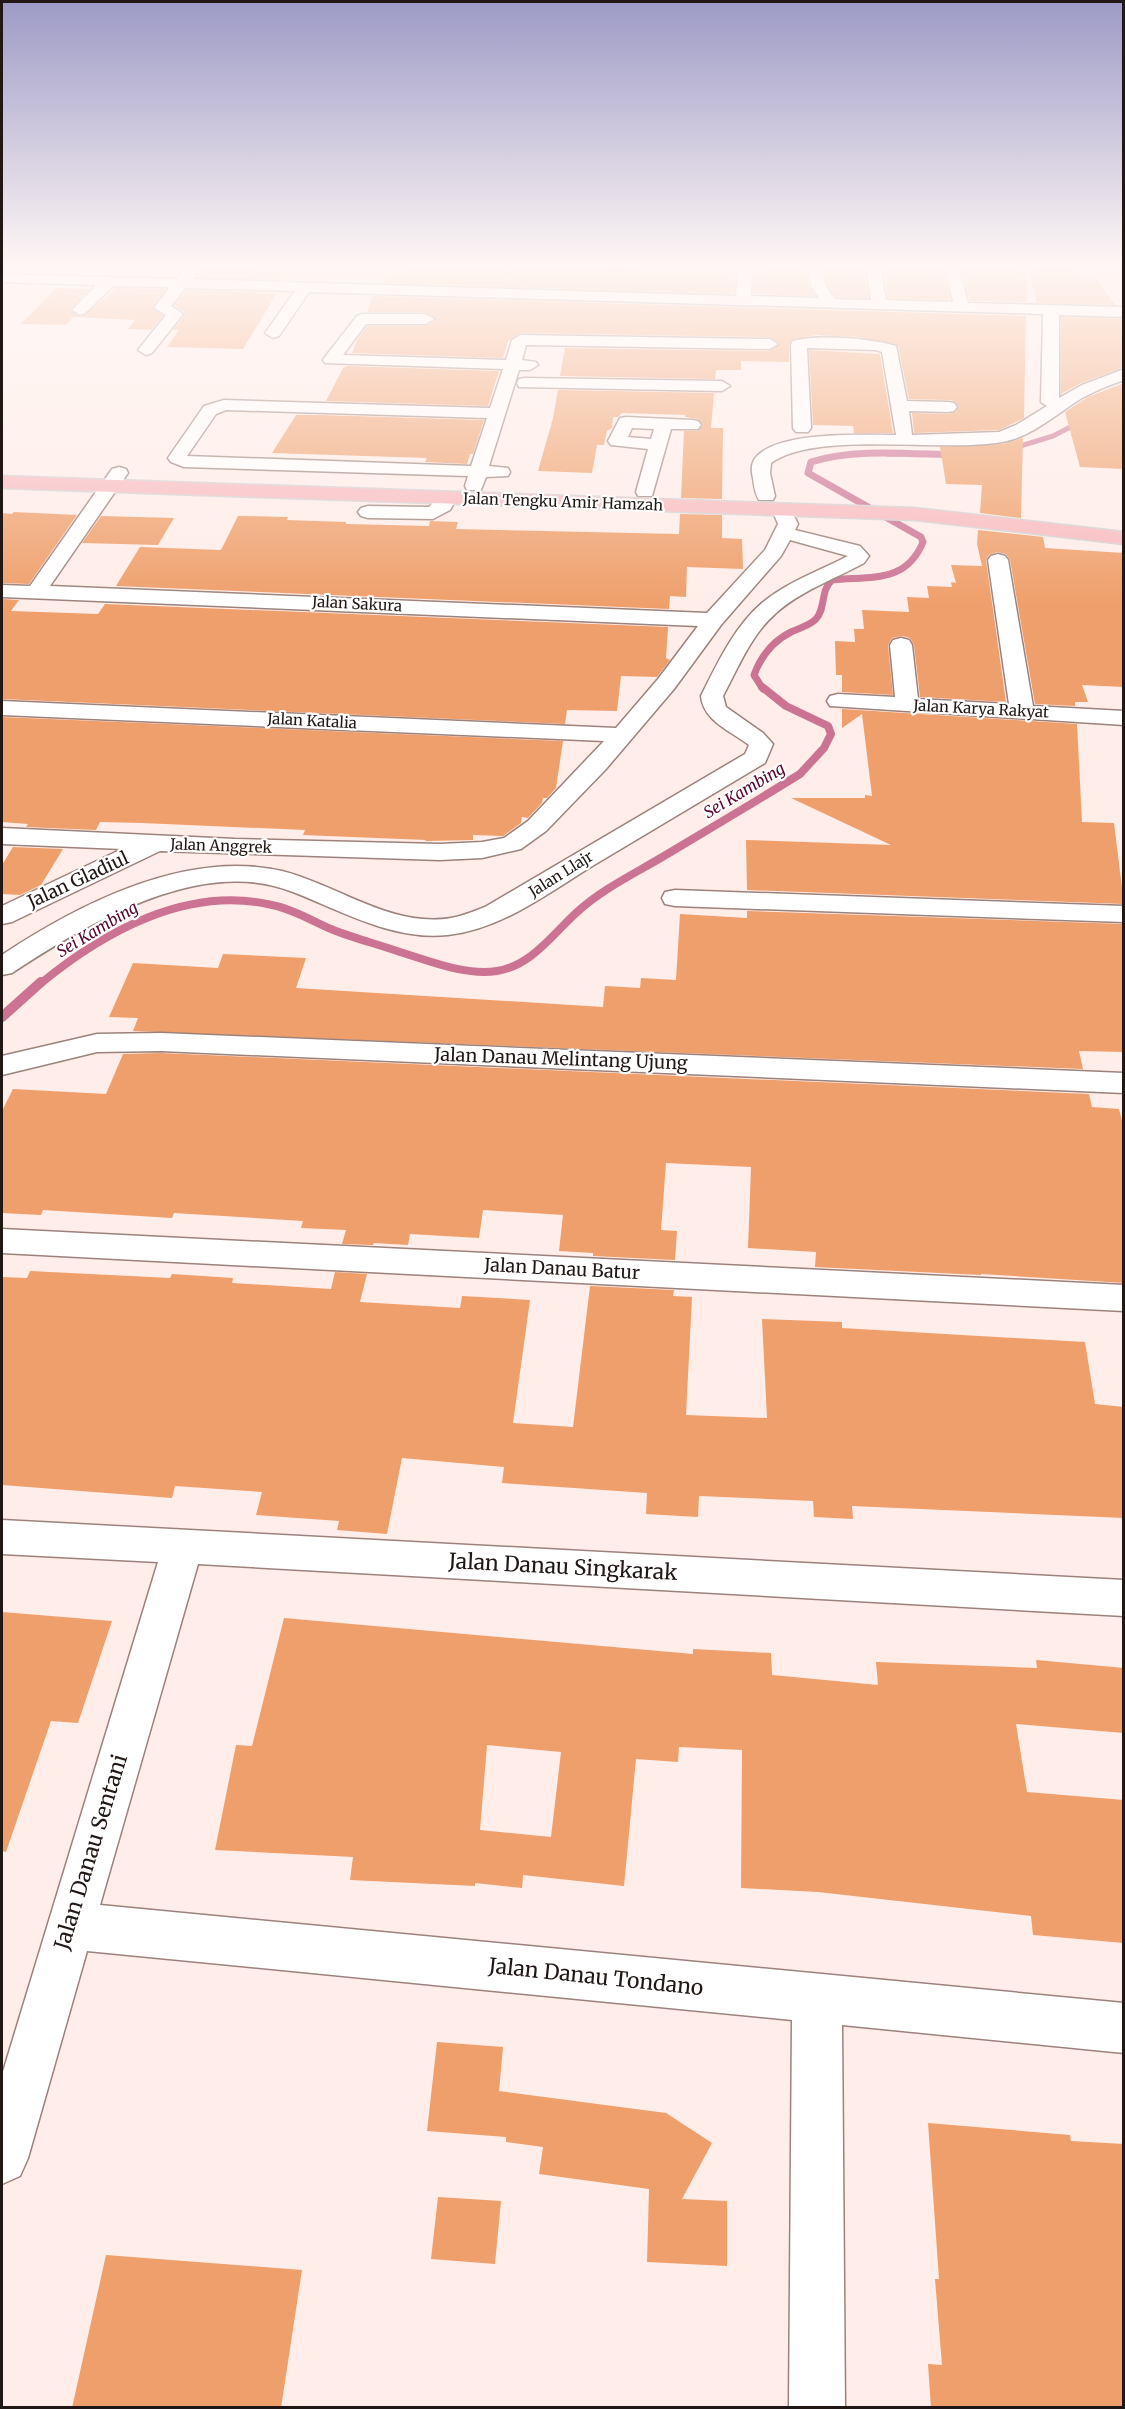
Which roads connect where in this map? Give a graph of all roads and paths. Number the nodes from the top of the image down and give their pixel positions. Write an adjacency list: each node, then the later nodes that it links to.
1 (507, 379): 13 (street)
2 (526, 379): 7 (street)
3 (800, 379): 16 (street)
4 (894, 379): 11 (street)
5 (1050, 379): 9 (street)
6 (1111, 379): 26 (street)
7 (722, 386)
8 (312, 387): 10 (street)
9 (1050, 402)
10 (299, 406): 13 (street); 20 (street)
11 (898, 406): 12 (street); 17 (street)
12 (948, 407)
13 (497, 413): 20 (street)
14 (664, 424): 15 (street); 18 (street); 18 (street)
15 (692, 425)
16 (802, 428)
17 (904, 434)
18 (658, 445): 23 (street)
19 (2, 470): 21 (main road, Jalan Tengku Amir Hamzah)
20 (477, 478): 21 (main road, Jalan Tengku Amir Hamzah); 23 (main road, Jalan Tengku Amir Hamzah)
21 (115, 480): 22 (main road, Jalan Tengku Amir Hamzah); 24 (main road, Jalan Tengku Amir Hamzah); 32 (street)
22 (2, 482)
23 (645, 492): 26 (main road, Jalan Tengku Amir Hamzah)
24 (448, 498): 26 (main road, Jalan Tengku Amir Hamzah); 27 (street)
25 (891, 507): 26 (main road, Jalan Tengku Amir Hamzah); 28 (main road, Jalan Tengku Amir Hamzah); 29 (main road, Jalan Tengku Amir Hamzah)
26 (777, 512): 33 (street, Jalan Anggrek); 48 (street, Jalan Llajr)
27 (368, 513)
28 (1124, 525)
29 (1124, 538)
30 (998, 560): 38 (street)
31 (2, 591): 32 (street, Jalan Sakura)
32 (34, 593): 33 (street, Jalan Sakura)
33 (713, 620): 41 (street, Jalan Anggrek)
34 (901, 645): 36 (street)
35 (838, 701): 36 (street, Jalan Karya Rakyat)
36 (907, 705): 38 (street, Jalan Karya Rakyat)
37 (2, 708): 41 (street, Jalan Katalia)
38 (1022, 711): 39 (street, Jalan Karya Rakyat)
39 (1095, 716): 40 (street, Jalan Karya Rakyat); 42 (street)
40 (1124, 718)
41 (622, 735): 44 (street, Jalan Anggrek)
42 (1075, 736)
43 (2, 836): 44 (street, Jalan Anggrek)
44 (155, 844): 47 (street, Jalan Gladiul)
45 (675, 898): 46 (street)
46 (1124, 914)
47 (2, 916)
48 (2, 967)
49 (2, 1066): 50 (street, Jalan Danau Melintang Ujung)
50 (1124, 1083)
51 (2, 1241): 52 (street, Jalan Danau Batur)
52 (1124, 1298)
53 (2, 1537): 54 (street, Jalan Danau Singkarak)
54 (183, 1546): 55 (street, Jalan Danau Singkarak); 56 (street, Jalan Danau Sentani)
55 (1124, 1598)
56 (69, 1926): 57 (street, Jalan Danau Tondano); 59 (street, Jalan Danau Sentani)
57 (818, 1999): 58 (street, Jalan Danau Tondano); 60 (street)
58 (1124, 2028)
59 (2, 2158)
60 (817, 2408)

